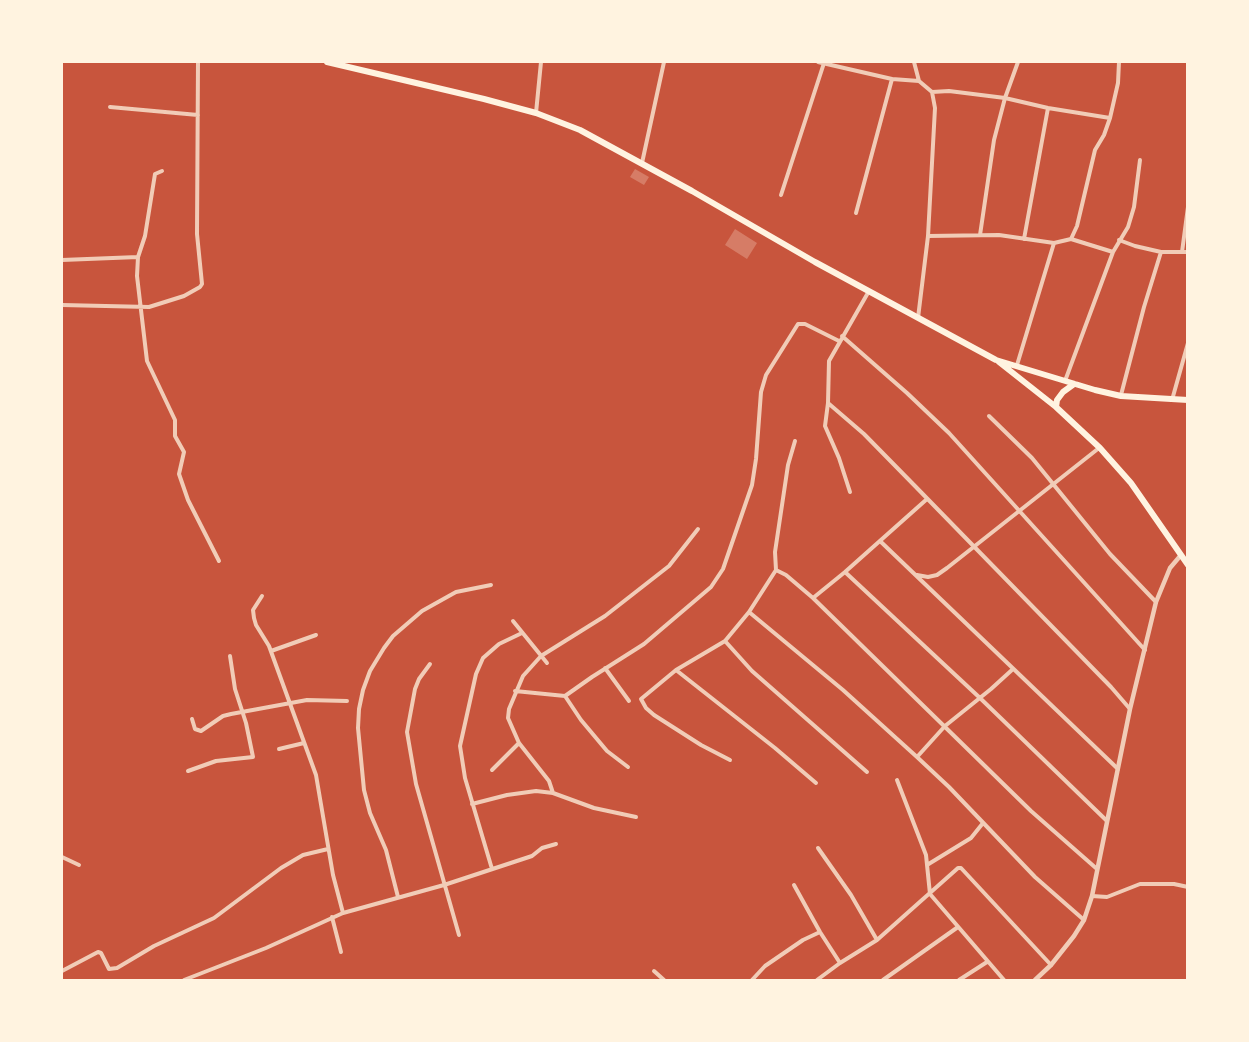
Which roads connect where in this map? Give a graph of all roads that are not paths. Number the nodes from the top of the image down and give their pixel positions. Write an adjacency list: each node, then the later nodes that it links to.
1 (198, 62): 19 (street)
2 (327, 62): 11 (highway)
3 (362, 62): 11 (street)
4 (541, 62): 18 (street)
5 (664, 62): 22 (street)
6 (818, 62): 10 (street)
7 (914, 62): 13 (street)
8 (1018, 62): 15 (street)
9 (1119, 62): 20 (street)
10 (824, 63): 12 (street); 24 (street)
11 (361, 70): 18 (highway)
12 (892, 79): 13 (street); 26 (street)
13 (919, 81): 14 (street)
14 (933, 92): 15 (street); 28 (street)
15 (1005, 98): 17 (street); 27 (street)
16 (110, 107): 19 (street)
17 (1048, 108): 20 (street); 29 (street)
18 (536, 113): 22 (highway)
19 (198, 115): 41 (street)
20 (1110, 118): 30 (street)
21 (1140, 160): 31 (street)
22 (642, 163): 39 (highway)
23 (162, 171): 37 (street)
24 (781, 195)
25 (1188, 207): 35 (street)
26 (856, 213)
27 (980, 235): 28 (street); 29 (street)
28 (928, 236): 42 (street)
29 (1024, 239): 32 (street)
30 (1071, 239): 32 (street); 33 (street)
31 (1119, 240): 33 (street); 34 (street)
32 (1054, 243): 47 (street)
33 (1113, 252): 48 (street)
34 (1161, 252): 35 (street); 50 (street)
35 (1182, 252): 36 (street)
36 (1188, 252)
37 (138, 257): 38 (street); 41 (street)
38 (62, 260)
39 (869, 291): 42 (highway); 43 (street)
40 (62, 305): 41 (street)
41 (140, 308): 66 (street)
42 (918, 318): 46 (highway)
43 (842, 336): 44 (street); 61 (street)
44 (839, 341): 53 (street); 86 (street)
45 (1188, 343): 51 (street)
46 (996, 360): 47 (highway); 54 (highway)
47 (1017, 365): 48 (highway)
48 (1065, 381): 49 (highway)
49 (1074, 384): 50 (highway); 54 (highway)
50 (1121, 396): 51 (highway)
51 (1172, 400): 52 (highway)
52 (1188, 400)
53 (828, 403): 59 (street); 60 (street)
54 (1056, 406): 57 (highway)
55 (989, 416): 58 (street)
56 (795, 441): 68 (street)
57 (1100, 448): 58 (street); 65 (highway)
58 (1053, 484): 61 (street); 74 (street)
59 (850, 492)
60 (927, 499): 63 (street); 64 (street)
61 (1020, 511): 64 (street); 80 (street)
62 (698, 529): 83 (street)
63 (880, 541): 69 (street); 70 (street)
64 (974, 547): 70 (street); 95 (street)
65 (1181, 555): 67 (highway); 74 (street)
66 (219, 561)
67 (1188, 565)
68 (777, 570): 73 (street); 75 (street)
69 (845, 572): 73 (street); 91 (street)
70 (914, 573): 87 (street)
71 (491, 585): 129 (street)
72 (262, 596): 81 (street)
73 (813, 598): 98 (street)
74 (1156, 602): 80 (street)
75 (749, 612): 79 (street); 102 (street)
76 (513, 621): 77 (street)
77 (522, 633): 83 (street); 112 (street)
78 (316, 635): 81 (street)
79 (725, 641): 88 (street); 108 (street)
80 (1145, 650): 95 (street)
81 (271, 651): 94 (street)
82 (230, 656): 96 (street)
83 (541, 656): 84 (street); 89 (street)
84 (547, 663)
85 (430, 664): 124 (street)
86 (605, 668): 90 (street); 93 (street)
87 (1013, 669): 91 (street); 105 (street)
88 (676, 670): 103 (street); 110 (street)
89 (515, 691): 90 (street); 100 (street)
90 (565, 696): 104 (street)
91 (980, 698): 98 (street); 114 (street)
92 (347, 701): 94 (street)
93 (629, 701)
94 (290, 702): 96 (street); 99 (street)
95 (1130, 709): 105 (street)
96 (242, 712): 97 (street); 107 (street)
97 (192, 719)
98 (945, 726): 102 (street); 123 (street)
99 (304, 743): 101 (street); 118 (street)
100 (519, 743): 106 (street); 111 (street)
101 (279, 749)
102 (917, 757): 115 (street)
103 (729, 760)
104 (628, 767)
105 (1118, 769): 114 (street)
106 (492, 770)
107 (188, 771)
108 (867, 772)
109 (897, 780): 121 (street)
110 (816, 783)
111 (553, 793): 112 (street); 113 (street)
112 (472, 804): 122 (street)
113 (636, 817)
114 (1107, 820): 123 (street)
115 (983, 824): 121 (street); 132 (street)
116 (556, 844): 122 (street)
117 (818, 848): 136 (street)
118 (328, 849): 130 (street); 141 (street)
119 (62, 857): 120 (street)
120 (79, 865)
121 (926, 866): 127 (street)
122 (492, 869): 124 (street)
123 (1097, 869): 128 (street)
124 (444, 885): 129 (street); 135 (street)
125 (794, 885): 134 (street)
126 (1188, 887): 128 (street)
127 (930, 894): 133 (street); 136 (street); 140 (street)
128 (1092, 896): 132 (street)
129 (398, 897): 130 (street)
130 (343, 913): 131 (street)
131 (332, 917): 137 (street); 143 (street)
132 (1084, 920): 140 (street)
133 (958, 927): 138 (street); 147 (street)
134 (820, 932): 139 (street); 145 (street)
135 (459, 935)
136 (877, 940): 139 (street)
137 (341, 952)
138 (987, 962): 148 (street); 149 (street)
139 (840, 963): 146 (street)
140 (1051, 965): 150 (street)
141 (62, 971)
142 (654, 971): 144 (street)
143 (184, 981)
144 (664, 981)
145 (752, 981)
146 (817, 981)
147 (884, 981)
148 (959, 981)
149 (1004, 981)
150 (1035, 981)

